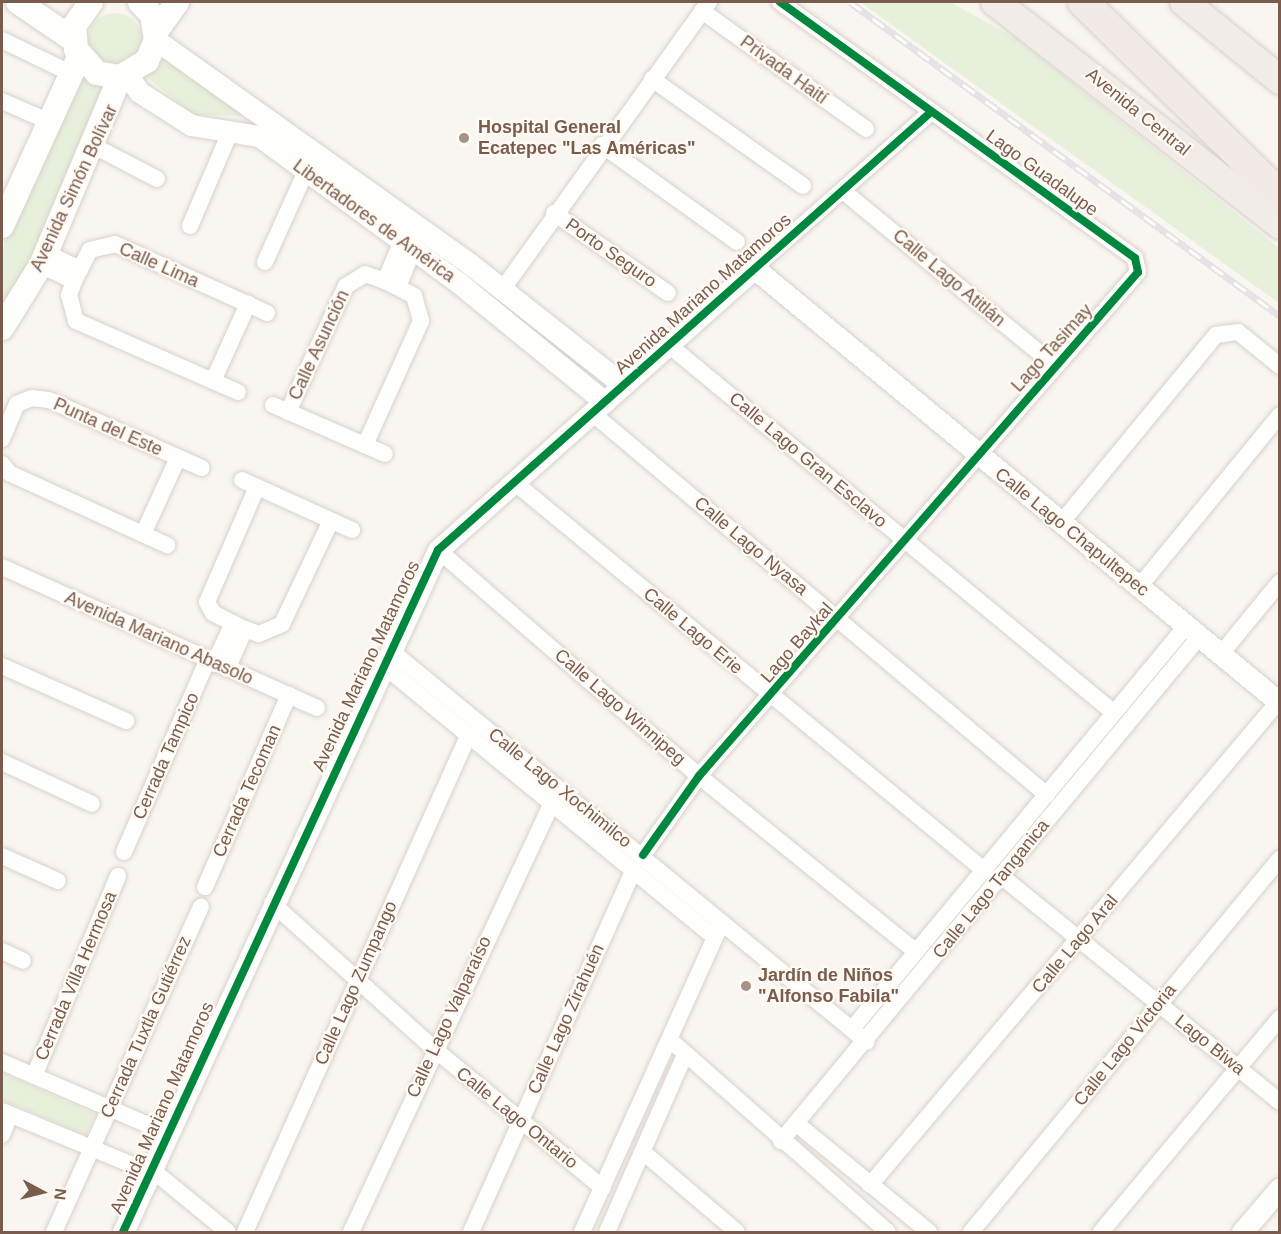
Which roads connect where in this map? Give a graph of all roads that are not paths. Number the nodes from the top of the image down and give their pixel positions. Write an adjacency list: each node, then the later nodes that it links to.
1 (18, 2): 13 (main road)
2 (91, 2): 13 (main road)
3 (140, 2): 11 (main road)
4 (177, 2): 11 (main road)
5 (780, 2): 18 (street, Lago Guadalupe)
6 (995, 2): 31 (highway, Avenida Central)
7 (1083, 2): 29 (highway)
8 (1110, 2): 24 (highway)
9 (1184, 2): 16 (highway)
10 (705, 6): 15 (street); 20 (street, Privada Haití)
11 (156, 35): 14 (main road); 42 (street, Libertadores de América)
12 (2, 40): 13 (street)
13 (75, 57): 14 (main road); 19 (main road)
14 (124, 76): 21 (street, Libertadores de América); 23 (main road, Avenida Simón Bolívar)
15 (652, 79): 22 (street); 27 (street)
16 (1280, 80)
17 (2, 101): 19 (street)
18 (931, 112): 28 (street, Avenida Mariano Matamoros); 36 (street, Lago Guadalupe)
19 (50, 122): 32 (main road)
20 (866, 129)
21 (230, 132): 25 (street, Libertadores de América); 33 (street)
22 (602, 145): 30 (street); 34 (street)
23 (94, 146): 26 (street); 37 (main road, Avenida Simón Bolívar)
24 (1280, 169)
25 (306, 171): 35 (street, Libertadores de América); 38 (street)
26 (157, 179)
27 (803, 186)
28 (843, 191): 39 (street, Avenida Mariano Matamoros); 48 (street, Calle Lago Atitlán)
29 (1280, 195)
30 (554, 213): 42 (street); 43 (street, Porto Seguro)
31 (1280, 225)
32 (2, 226)
33 (190, 226)
34 (737, 242)
35 (407, 246): 41 (street); 53 (street, Libertadores de América)
36 (1135, 258): 48 (street, Lago Tasimay)
37 (44, 259): 40 (street); 46 (main road, Avenida Simón Bolívar)
38 (265, 262)
39 (754, 268): 47 (street, Avenida Mariano Matamoros); 58 (street, Calle Lago Chapultepec)
40 (77, 275): 44 (street, Calle Lima); 50 (street)
41 (392, 284): 56 (street); 56 (street, Calle Asunción)
42 (502, 290): 51 (street, Libertadores de América)
43 (668, 293)
44 (248, 304): 45 (street, Calle Lima); 50 (street)
45 (267, 313)
46 (2, 328)
47 (670, 346): 51 (street, Avenida Mariano Matamoros); 67 (street, Calle Lago Gran Esclavo)
48 (1055, 366): 58 (street, Lago Tasimay)
49 (1280, 366): 64 (street)
50 (213, 381): 52 (street)
51 (623, 386): 53 (street, Avenida Mariano Matamoros)
52 (238, 392)
53 (598, 407): 62 (street, Avenida Mariano Matamoros); 73 (street, Calle Lago Nyasa)
54 (1280, 415): 72 (street)
55 (4, 426): 59 (street, Punta del Este)
56 (365, 445): 57 (street, Calle Asunción)
57 (385, 454)
58 (977, 454): 64 (street, Calle Lago Chapultepec); 67 (street, Lago Baykal)
59 (178, 458): 61 (street, Punta del Este); 66 (street, Punta del Este)
60 (2, 464): 66 (street)
61 (202, 468)
62 (514, 482): 69 (street, Avenida Mariano Matamoros); 81 (street, Calle Lago Erie)
63 (331, 521): 65 (street); 74 (street); 74 (street)
64 (1061, 523): 72 (street, Calle Lago Chapultepec)
65 (351, 530)
66 (143, 534): 68 (street)
67 (904, 539): 73 (street, Lago Baykal); 84 (street, Calle Lago Gran Esclavo)
68 (167, 545)
69 (438, 550): 77 (street, Avenida Mariano Matamoros); 88 (street, Calle Lago Winnipeg)
70 (2, 567): 78 (street, Avenida Mariano Abasolo)
71 (1280, 582): 76 (street)
72 (1139, 587): 75 (street, Calle Lago Chapultepec)
73 (838, 618): 81 (street, Lago Baykal); 89 (street, Calle Lago Nyasa)
74 (239, 626): 78 (street, Cerrada Tampico)
75 (1193, 631): 76 (street, Calle Lago Chapultepec); 84 (street, Calle Lago Tanganica); 99 (street, Calle Lago Tanganica)
76 (1220, 655): 82 (street, Calle Lago Chapultepec)
77 (386, 658): 86 (street, Calle Lago Xochimilco); 93 (street, Calle Lago Xochimilco); 102 (street, Avenida Mariano Matamoros)
78 (216, 664): 80 (street, Avenida Mariano Abasolo); 92 (street, Cerrada Tampico)
79 (2, 666): 85 (street)
80 (289, 695): 83 (street, Avenida Mariano Abasolo); 101 (street, Cerrada Tecoman)
81 (771, 696): 88 (street, Lago Baykal); 97 (street, Calle Lago Erie)
82 (1279, 703): 105 (street, Calle Lago Aral)
83 (317, 708)
84 (1113, 712): 89 (street, Calle Lago Tanganica)
85 (126, 721)
86 (469, 734): 90 (street, Calle Lago Xochimilco); 109 (street, Calle Lago Zumpango)
87 (2, 762): 91 (street)
88 (699, 776): 93 (street, Lago Baykal); 107 (street, Calle Lago Winnipeg)
89 (1047, 795): 97 (street, Calle Lago Tanganica)
90 (552, 803): 96 (street, Calle Lago Xochimilco); 115 (street, Calle Lago Valparaíso)
91 (92, 804)
92 (124, 852)
93 (643, 855): 104 (street, Calle Lago Xochimilco)
94 (2, 856): 100 (street)
95 (1280, 858): 110 (street, Calle Lago Victoria)
96 (633, 871): 104 (street, Calle Lago Xochimilco); 123 (street, Calle Lago Zirahuén)
97 (985, 871): 107 (street, Calle Lago Tanganica)
98 (118, 876): 119 (street, Cerrada Villa Hermosa)
99 (1001, 876): 105 (street, Lago Biwa); 114 (street, Calle Lago Tanganica)
100 (58, 881)
101 (205, 887)
102 (272, 903): 109 (street, Calle Lago Ontario); 130 (street, Avenida Mariano Matamoros)
103 (201, 907): 121 (street, Cerrada Tuxtla Gutiérrez)
104 (718, 930): 112 (street, Calle Lago Xochimilco); 113 (street)
105 (1080, 939): 110 (street, Lago Biwa); 131 (street, Calle Lago Aral)
106 (2, 951): 108 (street)
107 (916, 952): 112 (street, Calle Lago Tanganica)
108 (23, 961)
109 (357, 978): 115 (street, Calle Lago Ontario); 138 (street, Calle Lago Zumpango)
110 (1159, 1004): 118 (street, Lago Biwa); 146 (street, Calle Lago Victoria)
111 (1280, 1018): 118 (street)
112 (852, 1029): 114 (street, Calle Lago Xochimilco)
113 (670, 1040): 116 (street); 132 (street)
114 (867, 1041): 124 (street, Calle Lago Tanganica)
115 (433, 1048): 123 (street, Calle Lago Ontario); 139 (street, Calle Lago Valparaíso)
116 (686, 1054): 127 (street); 129 (street)
117 (2, 1062): 119 (street)
118 (1238, 1068): 120 (street, Lago Biwa); 147 (street)
119 (34, 1076): 121 (street)
120 (1280, 1102)
121 (109, 1109): 125 (street); 128 (street, Cerrada Tuxtla Gutiérrez)
122 (6, 1112): 126 (street); 128 (street)
123 (520, 1121): 132 (street, Calle Lago Ontario); 140 (street, Calle Lago Zirahuén)
124 (796, 1124): 127 (street, Calle Lago Tanganica); 131 (street)
125 (148, 1125)
126 (2, 1135)
127 (781, 1141): 144 (street)
128 (92, 1148): 130 (street); 135 (street, Cerrada Tuxtla Gutiérrez)
129 (643, 1152): 142 (street); 143 (street)
130 (141, 1167): 136 (street, Avenida Mariano Matamoros); 137 (street)
131 (870, 1185): 145 (street)
132 (603, 1188): 141 (street)
133 (1280, 1188): 134 (street)
134 (1249, 1230)
135 (54, 1233)
136 (123, 1233)
137 (228, 1233)
138 (245, 1233)
139 (351, 1233)
140 (471, 1233)
141 (582, 1233)
142 (606, 1233)
143 (737, 1233)
144 (888, 1233)
145 (929, 1233)
146 (971, 1233)
147 (1101, 1233)

